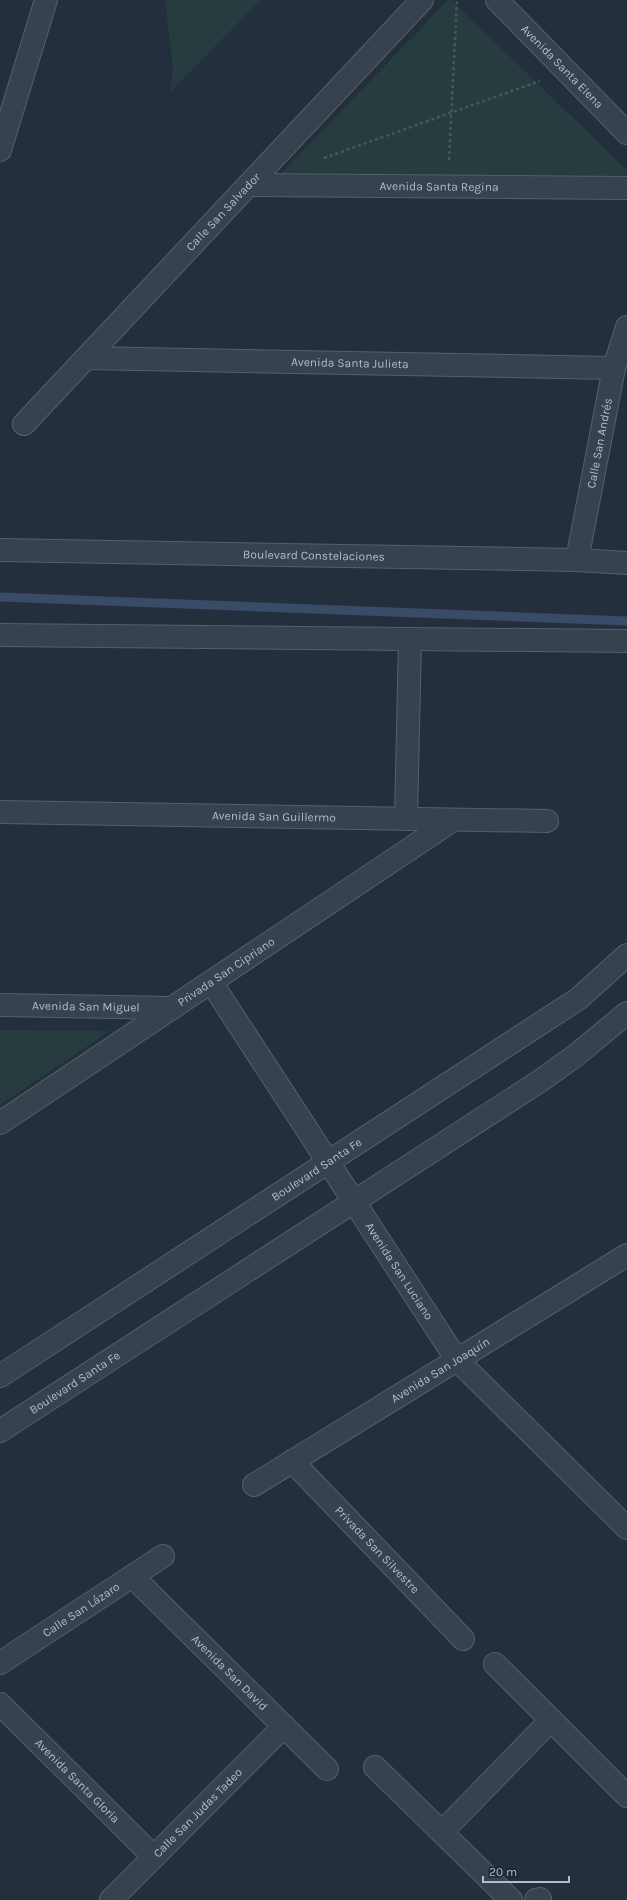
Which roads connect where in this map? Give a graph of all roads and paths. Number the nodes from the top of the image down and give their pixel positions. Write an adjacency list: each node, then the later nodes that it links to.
1 (46, 0): 8 (street)
2 (422, 0): 10 (street, Calle San Salvador)
3 (457, 0): 6 (path)
4 (497, 0): 5 (street, Avenida Santa Elena)
5 (567, 72): 6 (path); 7 (street, Avenida Santa Elena)
6 (451, 113): 9 (path); 11 (path)
7 (627, 133)
8 (0, 150)
9 (317, 161)
10 (250, 185): 11 (street, Avenida Santa Regina); 14 (street, Calle San Salvador)
11 (448, 186): 12 (street, Avenida Santa Regina)
12 (627, 188)
13 (627, 327): 15 (street, Calle San Andrés)
14 (86, 358): 15 (street, Avenida Santa Julieta); 16 (street, Calle San Salvador)
15 (614, 368): 18 (street, Calle San Andrés)
16 (24, 424)
17 (0, 550): 18 (street, Boulevard Constelaciones)
18 (577, 560): 19 (street, Boulevard Constelaciones)
19 (627, 563)
20 (0, 635): 21 (street)
21 (410, 639): 22 (street); 24 (street)
22 (627, 641)
23 (0, 812): 24 (street, Avenida San Guillermo)
24 (406, 819): 25 (street, Avenida San Guillermo)
25 (453, 820): 26 (street, Avenida San Guillermo); 28 (street, Privada San Cipriano)
26 (547, 821)
27 (627, 955): 33 (street, Boulevard Santa Fe)
28 (211, 982): 30 (street, Privada San Cipriano); 33 (street, Avenida San Luciano)
29 (0, 1005): 30 (street, Avenida San Miguel)
30 (172, 1008): 32 (street, Privada San Cipriano)
31 (627, 1013): 34 (street, Boulevard Santa Fe)
32 (0, 1123)
33 (327, 1162): 34 (street, Avenida San Luciano); 37 (street, Boulevard Santa Fe)
34 (353, 1202): 36 (street, Avenida San Luciano); 38 (street, Boulevard Santa Fe)
35 (624, 1261): 36 (street, Avenida San Joaquín)
36 (457, 1360): 39 (street, Avenida San Joaquín); 41 (street, Avenida San Luciano)
37 (0, 1376)
38 (0, 1431)
39 (292, 1461): 40 (street, Avenida San Joaquín); 44 (street, Privada San Silvestre)
40 (254, 1485)
41 (627, 1528)
42 (163, 1556): 43 (street, Calle San Lázaro)
43 (132, 1577): 45 (street, Calle San Lázaro); 49 (street, Avenida San David)
44 (463, 1639)
45 (0, 1663)
46 (495, 1664): 48 (street)
47 (0, 1704): 54 (street, Avenida Santa Gloria)
48 (550, 1720): 52 (street); 53 (street)
49 (284, 1726): 51 (street, Avenida San David); 54 (street, Calle San Judas Tadeo)
50 (375, 1767): 53 (street)
51 (327, 1769)
52 (627, 1796)
53 (442, 1832): 56 (street)
54 (154, 1857): 55 (street, Calle San Judas Tadeo)
55 (111, 1900)
56 (511, 1900)

